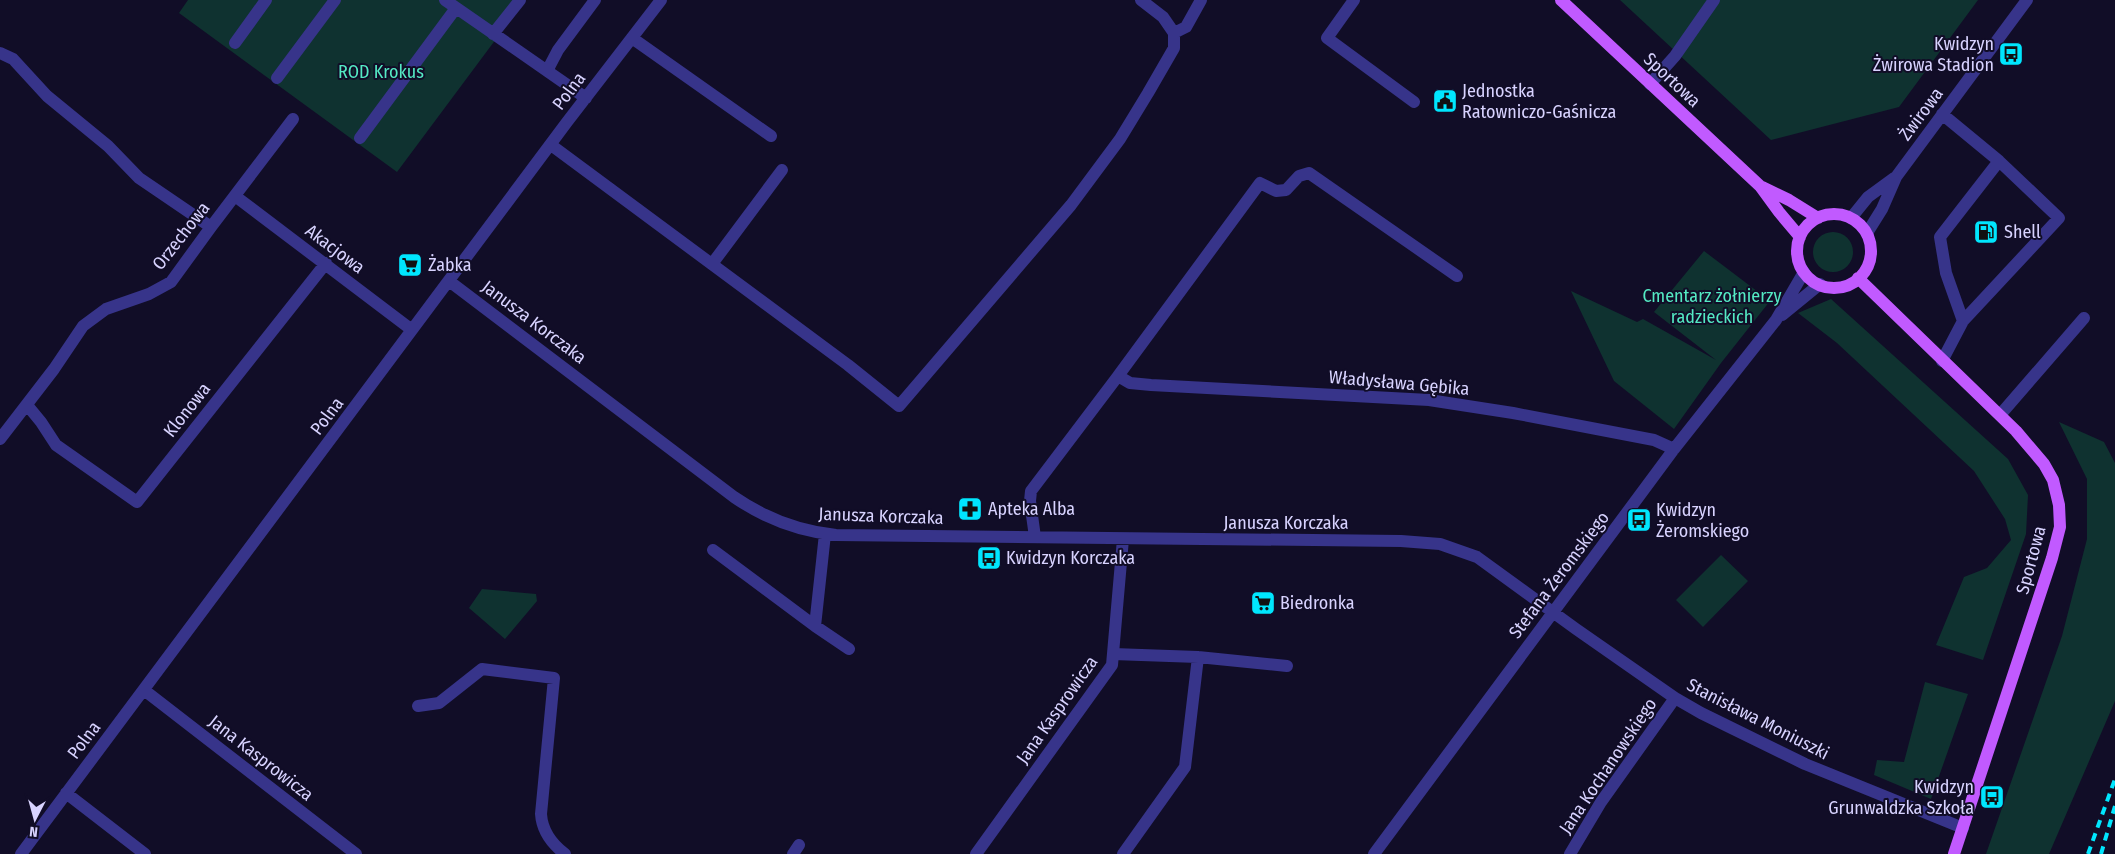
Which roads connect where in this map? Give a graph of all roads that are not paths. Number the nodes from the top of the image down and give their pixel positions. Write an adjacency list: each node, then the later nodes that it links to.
1 (266, 0): 16 (street)
2 (335, 0): 19 (street)
3 (520, 0): 13 (street)
4 (595, 0): 18 (street)
5 (661, 0): 15 (street, Polna)
6 (1141, 0): 14 (street)
7 (1201, 0): 14 (street)
8 (1354, 0): 22 (street)
9 (1560, 0): 20 (main road, Sportowa)
10 (1714, 0): 20 (street)
11 (2027, 0): 23 (street, Żwirowa)
12 (451, 4): 13 (street); 26 (street)
13 (493, 34): 18 (street)
14 (1174, 34): 39 (street)
15 (632, 38): 21 (street, Polna); 25 (street)
16 (235, 43)
17 (0, 53): 35 (street)
18 (547, 71): 21 (street)
19 (277, 78)
20 (1650, 84): 31 (main road, Sportowa)
21 (586, 98): 27 (street, Polna)
22 (1414, 102)
23 (1942, 114): 28 (street); 30 (street, Żwirowa)
24 (293, 119): 32 (street, Orzechowa)
25 (771, 136)
26 (360, 138)
27 (551, 145): 39 (street); 43 (street, Polna)
28 (1999, 161): 47 (street); 47 (street)
29 (782, 170): 39 (street)
30 (1896, 177): 34 (street, Żwirowa); 36 (street, Żwirowa)
31 (1760, 186): 33 (main road, Sportowa); 37 (main road, Sportowa)
32 (235, 196): 35 (street, Orzechowa); 38 (street, Akacjowa)
33 (1818, 218): 34 (main road); 37 (main road)
34 (1851, 218): 36 (main road)
35 (211, 227): 51 (street, Orzechowa)
36 (1867, 234): 42 (main road)
37 (1800, 237): 40 (main road)
38 (326, 263): 48 (street, Akacjowa); 51 (street, Klonowa)
39 (712, 264)
40 (1804, 272): 44 (main road); 46 (street, Stefana Żeromskiego)
41 (1457, 276): 50 (street)
42 (1858, 278): 44 (main road); 49 (main road, Sportowa)
43 (449, 281): 48 (street, Polna); 55 (street, Janusza Korczaka)
44 (1820, 284): 46 (street, Stefana Żeromskiego)
45 (2084, 318): 52 (street)
46 (1776, 320): 54 (street, Stefana Żeromskiego)
47 (1963, 321): 49 (street)
48 (412, 330): 65 (street, Polna)
49 (1942, 361): 52 (main road, Sportowa)
50 (1118, 376): 54 (street, Władysława Gębika); 56 (street)
51 (27, 405): 53 (street, Orzechowa)
52 (2000, 415): 69 (main road, Sportowa)
53 (0, 439)
54 (1674, 449): 59 (street, Stefana Żeromskiego)
55 (825, 534): 56 (street, Janusza Korczaka); 60 (street)
56 (1035, 537): 57 (street, Janusza Korczaka)
57 (1123, 539): 59 (street, Janusza Korczaka); 62 (street, Jana Kasprowicza)
58 (713, 550): 60 (street)
59 (1552, 612): 66 (street, Stanisława Moniuszki); 76 (street, Stefana Żeromskiego)
60 (815, 626): 61 (street)
61 (849, 649)
62 (1113, 654): 63 (street); 74 (street, Jana Kasprowicza)
63 (1198, 657): 64 (street); 75 (street)
64 (1287, 666)
65 (144, 690): 68 (street, Polna); 72 (street, Jana Kasprowicza)
66 (1675, 698): 69 (street, Stanisława Moniuszki); 77 (street, Jana Kochanowskiego)
67 (418, 706): 73 (street)
68 (66, 794): 70 (street, Polna); 71 (street)
69 (1963, 828): 78 (main road, Sportowa)
70 (21, 854)
71 (145, 854)
72 (356, 854)
73 (565, 854)
74 (976, 854)
75 (1123, 854)
76 (1374, 854)
77 (1570, 854)
78 (1954, 854)

